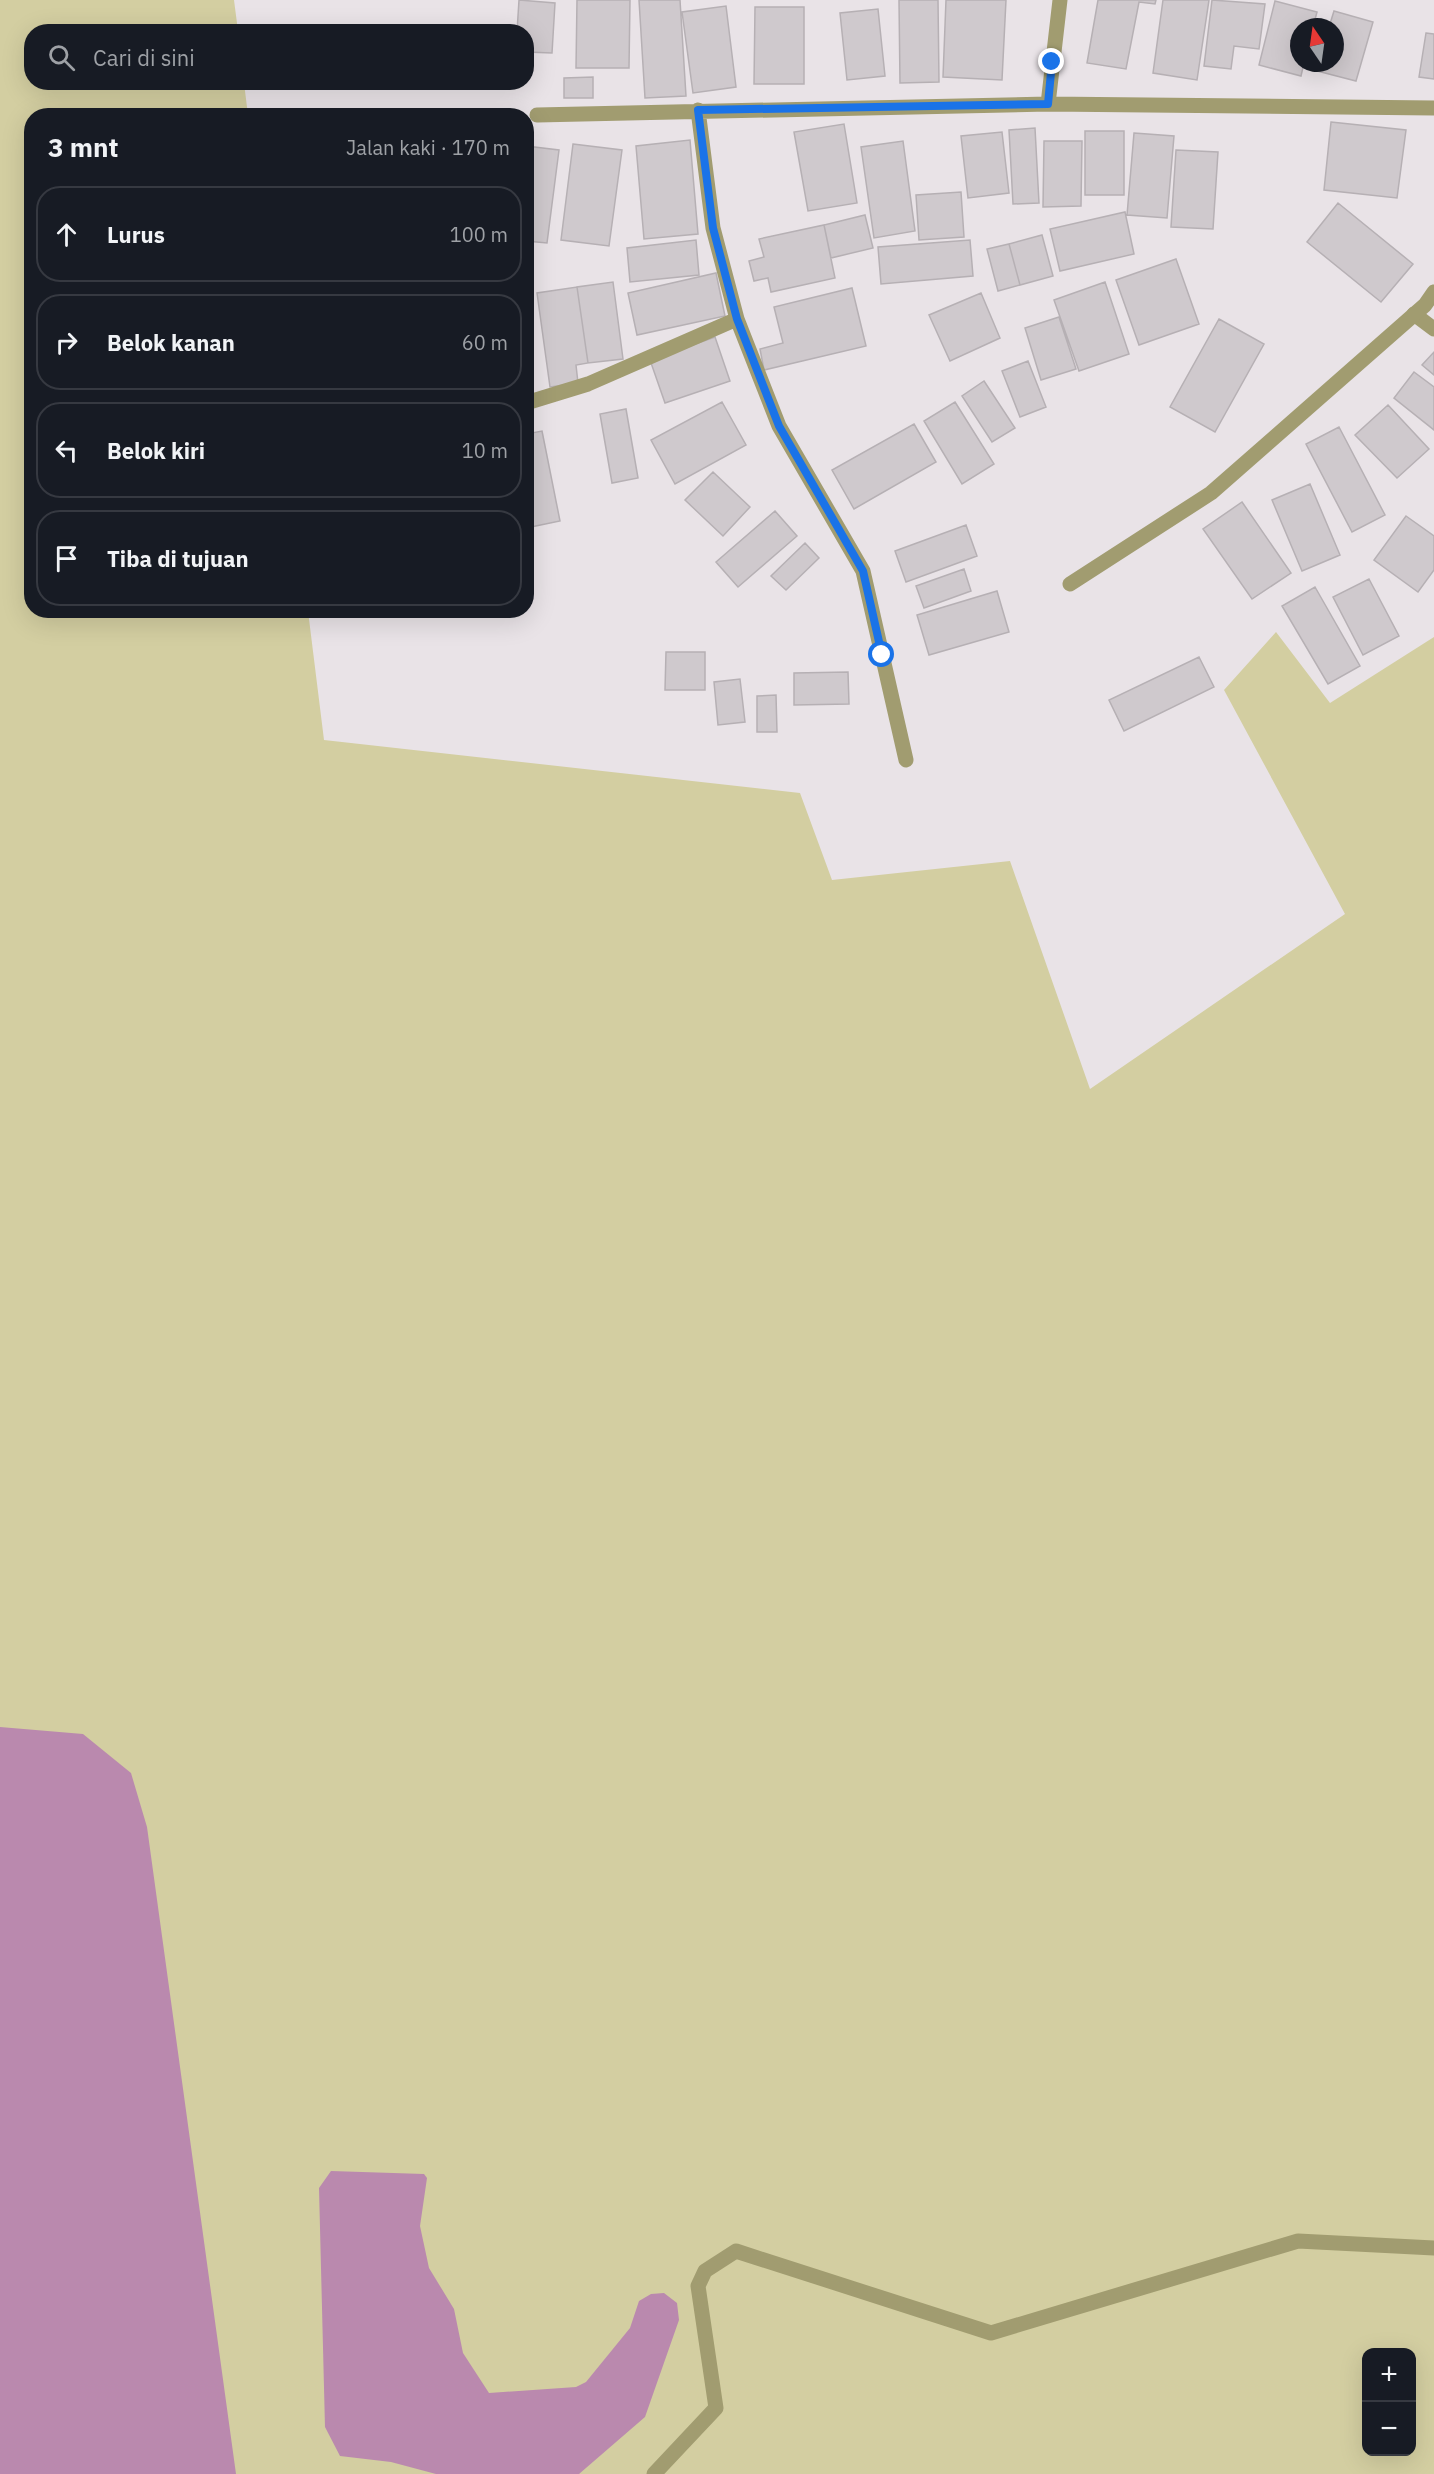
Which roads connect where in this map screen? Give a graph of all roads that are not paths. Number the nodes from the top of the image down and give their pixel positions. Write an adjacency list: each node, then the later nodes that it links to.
1 (1060, 0): 2 (street)
2 (1048, 104): 3 (street); 4 (street)
3 (1434, 108)
4 (698, 110): 5 (street); 8 (street)
5 (537, 115)
6 (1434, 292): 7 (street)
7 (1414, 314): 9 (street); 11 (street)
8 (737, 319): 10 (street); 12 (street)
9 (1434, 329)
10 (534, 401)
11 (1070, 584)
12 (906, 760)
13 (1434, 2248): 14 (street)
14 (654, 2474)

